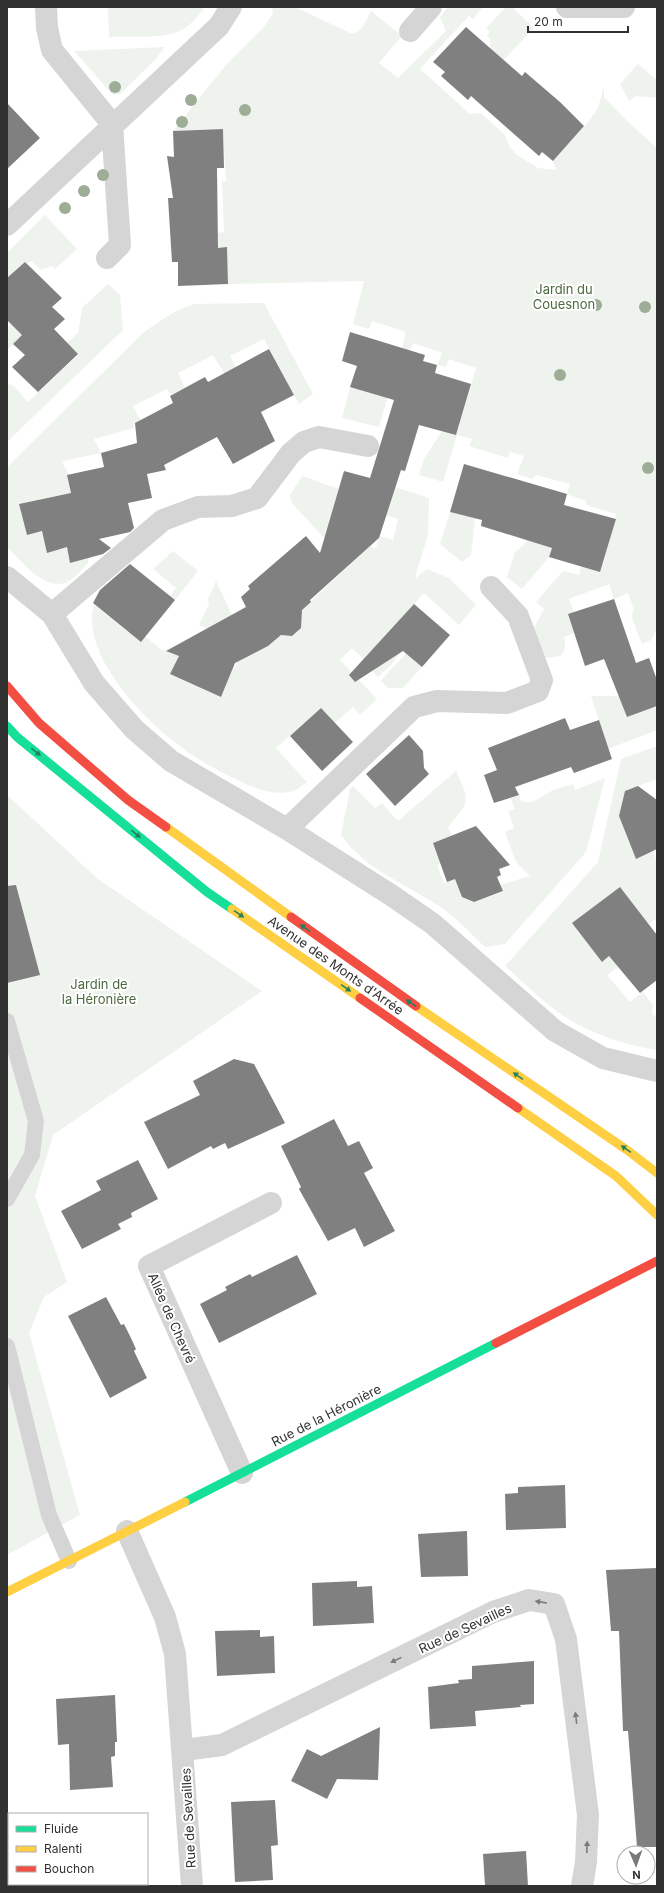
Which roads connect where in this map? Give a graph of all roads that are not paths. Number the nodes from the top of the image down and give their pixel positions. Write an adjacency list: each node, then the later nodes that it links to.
1 (46, 7): 7 (street)
2 (231, 7): 7 (street)
3 (431, 7): 6 (street)
4 (567, 7): 5 (street)
5 (624, 7)
6 (410, 31)
7 (112, 124): 8 (street); 9 (street)
8 (7, 225)
9 (107, 258)
10 (368, 446): 13 (street)
11 (7, 577): 13 (street)
12 (491, 587): 16 (street)
13 (52, 614): 16 (street)
14 (7, 686): 19 (street, Avenue des Monts d'Arrée, one-way to 14)
15 (7, 726): 22 (street, Avenue des Monts d'Arrée, one-way to 22)
16 (287, 829): 18 (street)
17 (7, 1021): 20 (lane)
18 (657, 1071)
19 (657, 1173)
20 (7, 1199)
21 (271, 1204): 25 (street, Allée de Chevré)
22 (657, 1215)
23 (657, 1262): 25 (street, Rue de la Héronière)
24 (7, 1346): 27 (lane)
25 (242, 1473): 26 (street, Rue de la Héronière)
26 (127, 1531): 27 (street, Rue de la Héronière); 29 (street, Rue de Sevailles)
27 (69, 1561): 28 (street, Rue de la Héronière)
28 (7, 1592)
29 (184, 1750): 30 (street, Rue de Sevailles); 31 (street, Rue de Sevailles, one-way to 29)
30 (192, 1886)
31 (582, 1886)

